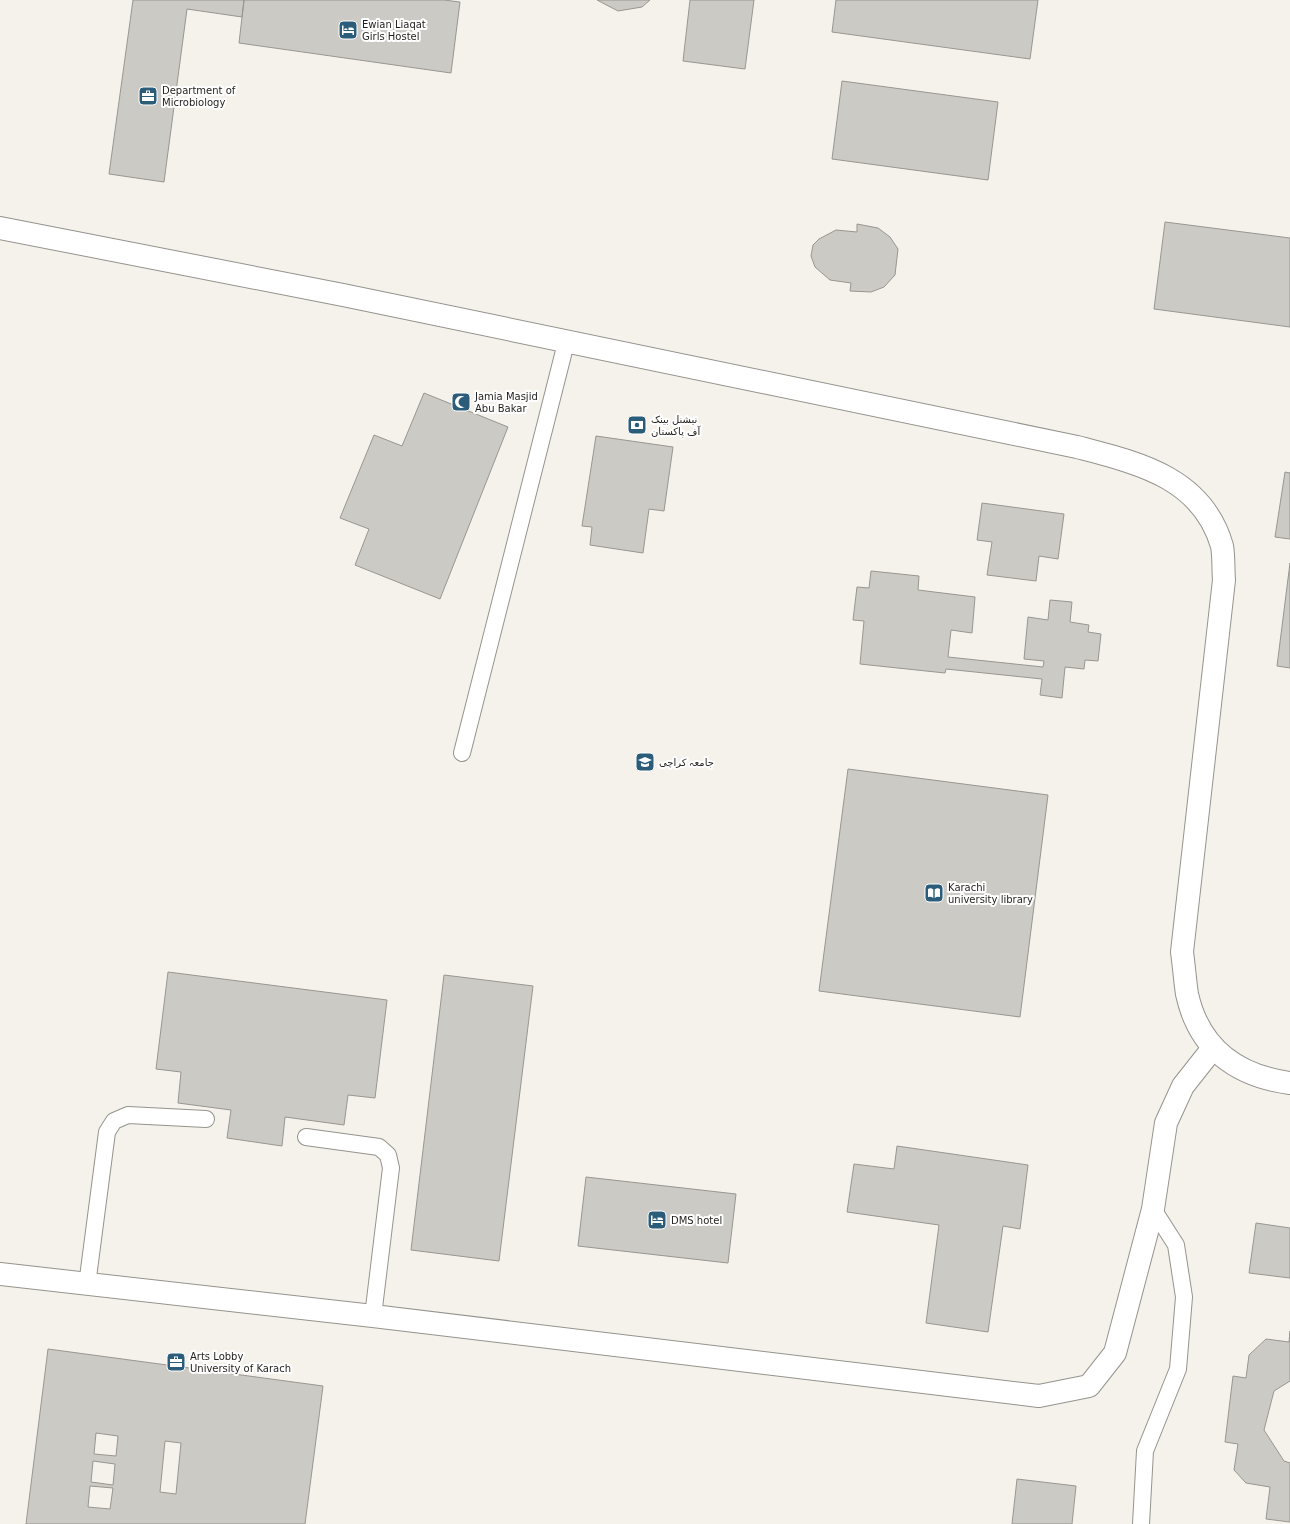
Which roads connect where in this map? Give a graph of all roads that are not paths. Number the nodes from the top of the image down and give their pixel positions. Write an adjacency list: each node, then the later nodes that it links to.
1 (0, 228): 2 (street)
2 (566, 343): 3 (lane); 4 (street)
3 (462, 754)
4 (1213, 1048): 5 (street); 8 (street)
5 (1290, 1083)
6 (206, 1119): 10 (lane)
7 (306, 1137): 11 (lane)
8 (1153, 1209): 11 (street); 12 (lane)
9 (0, 1274): 10 (street)
10 (87, 1285): 11 (street)
11 (373, 1316)
12 (1142, 1524)

